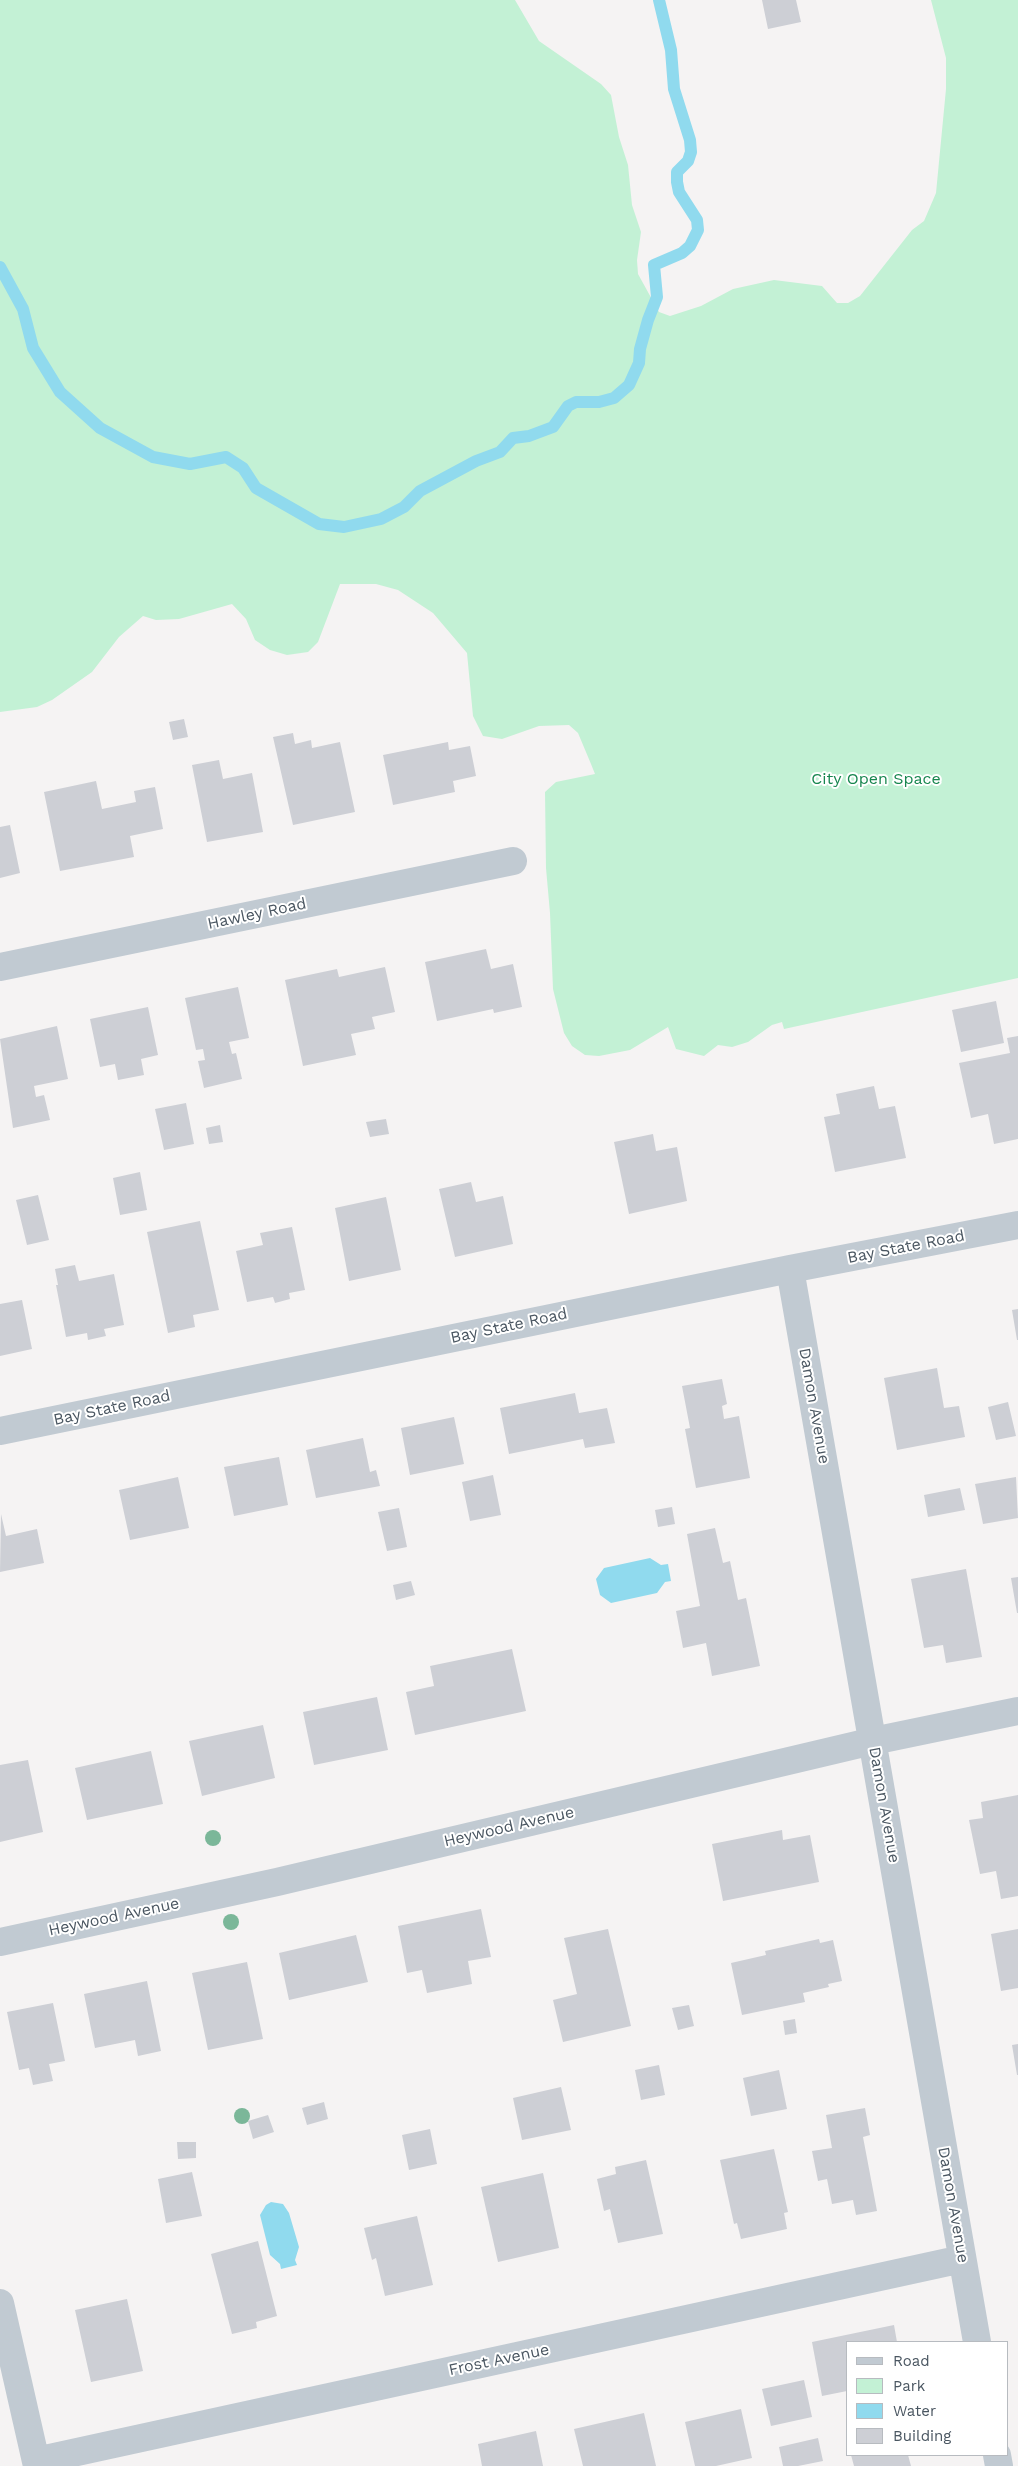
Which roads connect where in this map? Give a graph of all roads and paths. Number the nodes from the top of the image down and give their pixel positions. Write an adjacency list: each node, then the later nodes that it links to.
1 (513, 861): 2 (street, Hawley Road)
2 (0, 967)
3 (1018, 1225): 4 (street, Bay State Road)
4 (790, 1269): 5 (street, Bay State Road); 7 (street, Damon Avenue)
5 (0, 1430)
6 (1018, 1711): 7 (street, Heywood Avenue)
7 (872, 1741): 8 (street, Heywood Avenue); 9 (street, Damon Avenue)
8 (0, 1942)
9 (962, 2259): 11 (street, Damon Avenue); 12 (street, Frost Avenue)
10 (0, 2303): 12 (street)
11 (977, 2341)
12 (36, 2464)

